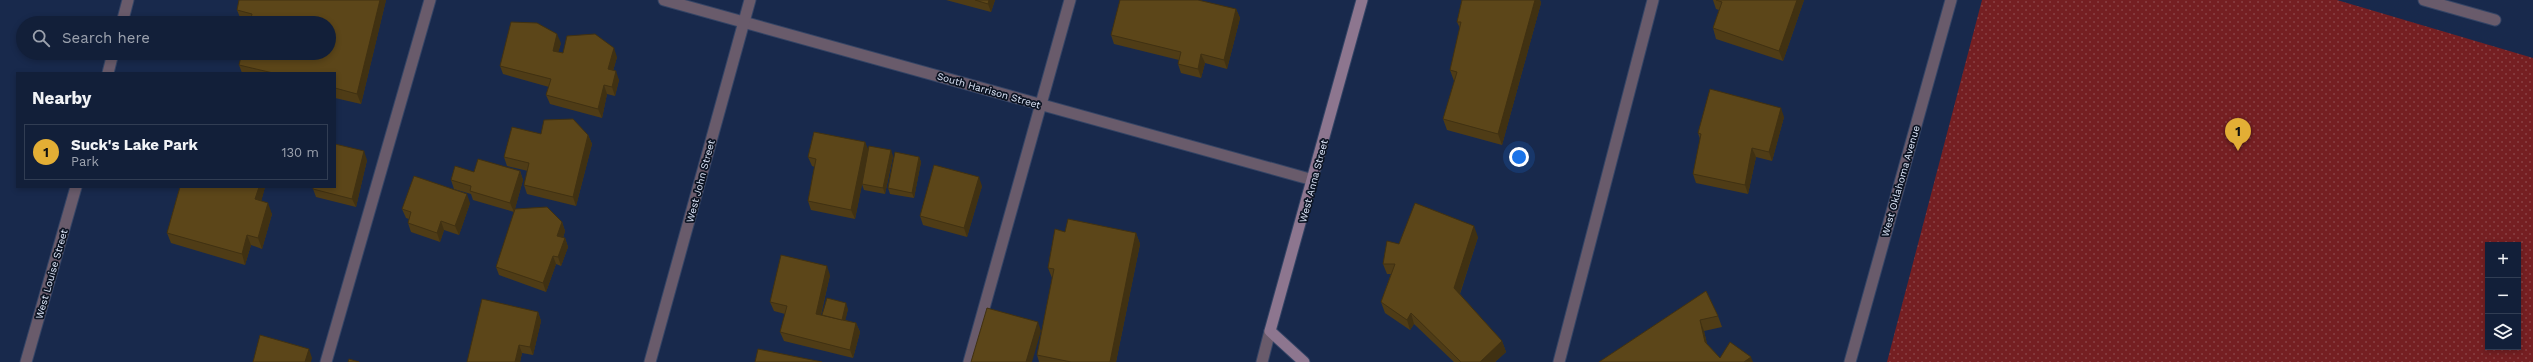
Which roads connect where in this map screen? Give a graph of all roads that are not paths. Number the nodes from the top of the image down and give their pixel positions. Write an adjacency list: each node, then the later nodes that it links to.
1 (128, 0): 10 (street)
2 (430, 0): 20 (street)
3 (664, 0): 12 (street, South Harrison Street)
4 (750, 0): 12 (street, West John Street)
5 (1070, 0): 15 (street)
6 (1362, 0): 16 (main road, West Anna Street)
7 (1653, 0): 25 (street)
8 (1951, 0): 26 (street, West Oklahoma Avenue)
9 (2424, 0): 11 (street)
10 (124, 16)
11 (2495, 20)
12 (744, 22): 15 (street, South Harrison Street); 21 (street, West John Street)
13 (111, 60): 14 (street)
14 (108, 72)
15 (1042, 105): 16 (street, South Harrison Street); 22 (street)
16 (1314, 180): 18 (main road, West Anna Street)
17 (76, 188): 19 (street, West Louise Street)
18 (1270, 331): 23 (street, West Anna Street); 24 (main road)
19 (26, 362)
20 (326, 362)
21 (650, 362)
22 (969, 362)
23 (1262, 362)
24 (1304, 362)
25 (1560, 362)
26 (1850, 362)

